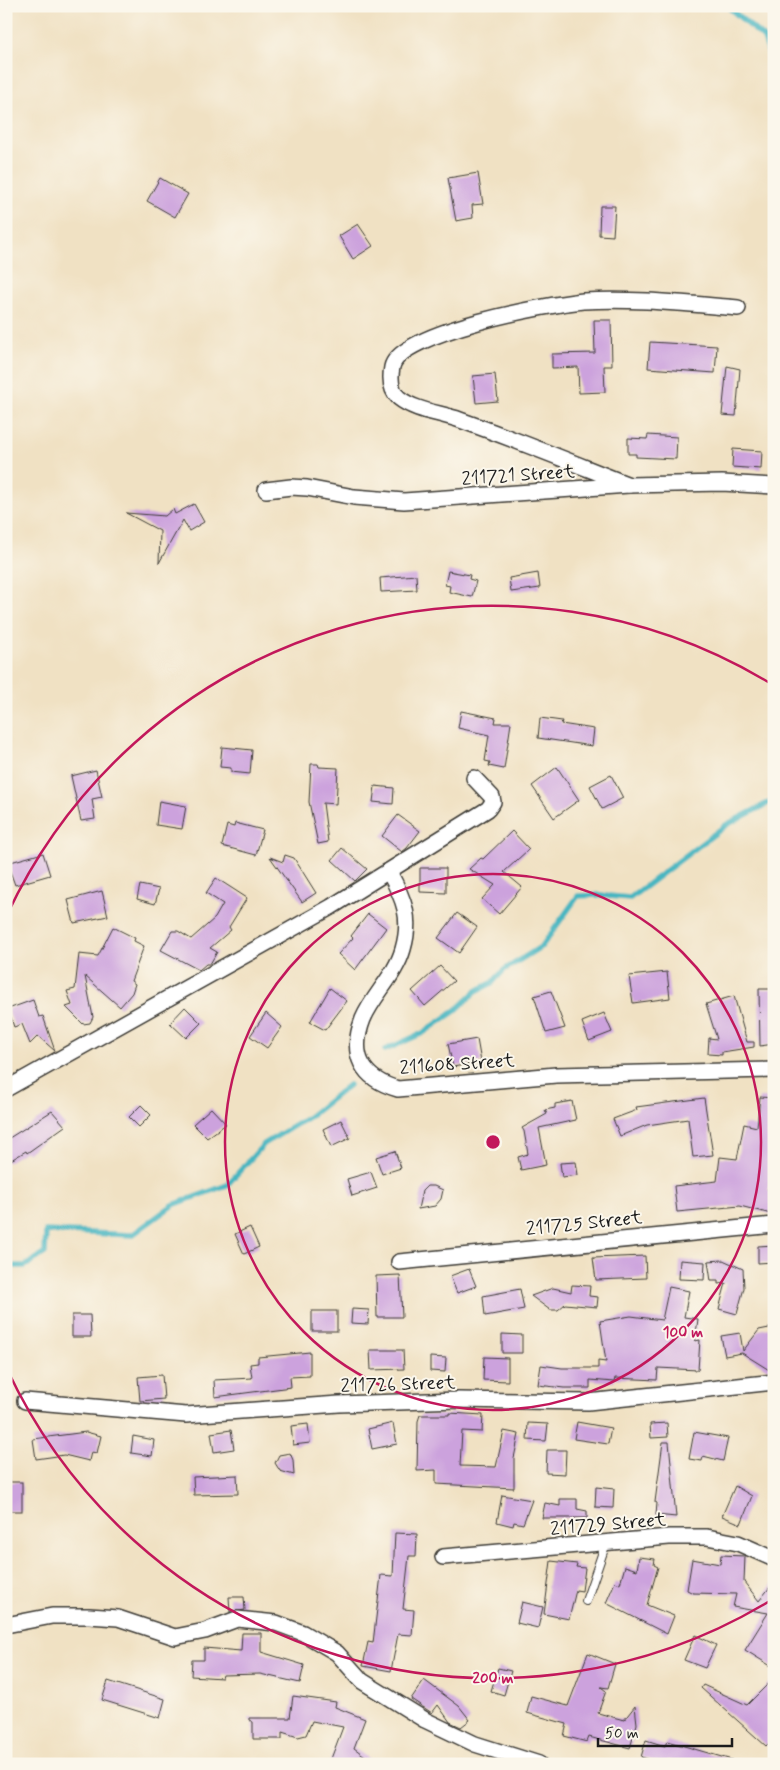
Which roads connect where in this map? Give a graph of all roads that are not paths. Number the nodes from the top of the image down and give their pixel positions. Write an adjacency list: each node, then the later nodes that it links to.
1 (738, 308): 2 (street)
2 (629, 485): 3 (street, 211721 Street); 4 (street, 211721 Street)
3 (774, 486)
4 (266, 490)
5 (474, 778): 6 (street)
6 (389, 872): 7 (street, 211608 Street); 8 (street)
7 (774, 1070)
8 (6, 1089)
9 (774, 1225): 10 (street, 211725 Street)
10 (399, 1262)
11 (774, 1382): 12 (street, 211726 Street)
12 (25, 1400)
13 (606, 1543): 14 (street, 211729 Street); 15 (street, 211729 Street); 16 (lane)
14 (443, 1557)
15 (774, 1559)
16 (586, 1601)
17 (6, 1625): 18 (street)
18 (539, 1764)

